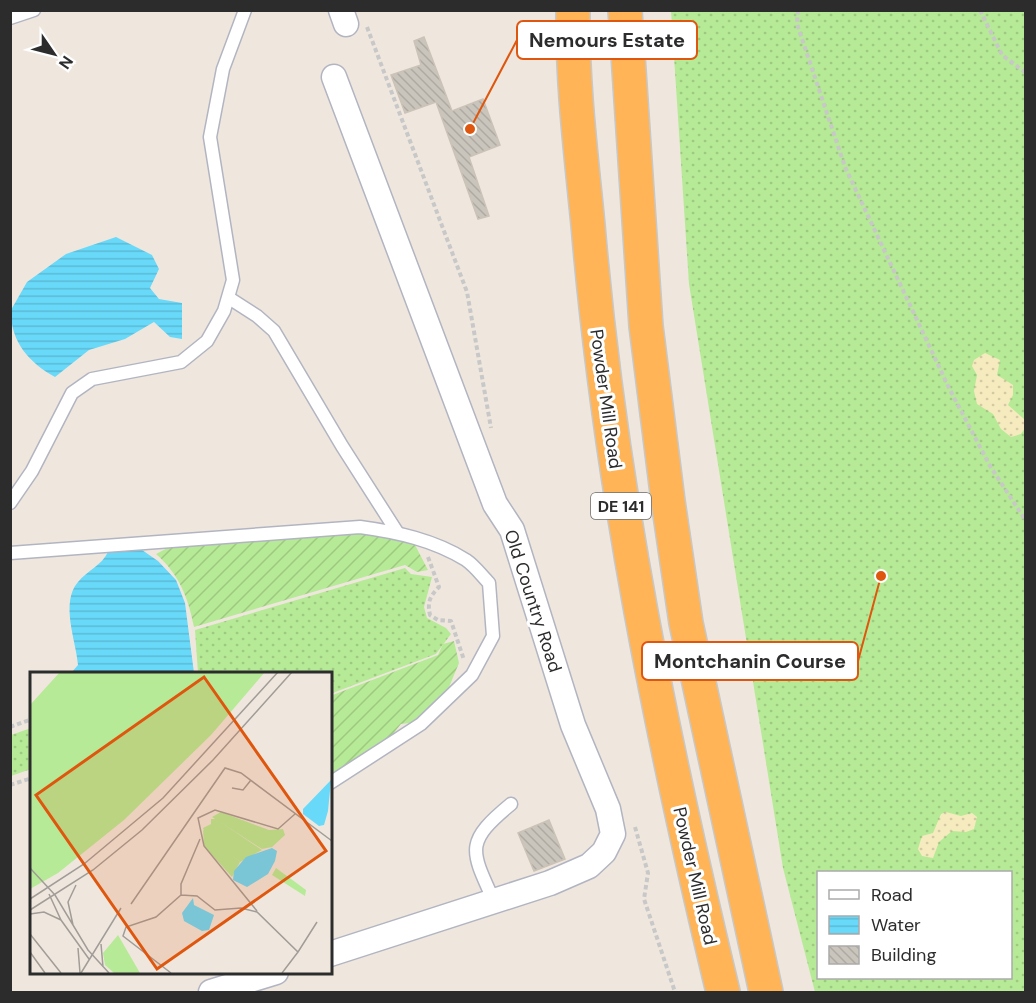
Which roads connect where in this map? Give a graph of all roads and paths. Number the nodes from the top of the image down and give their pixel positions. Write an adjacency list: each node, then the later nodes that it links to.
1 (34, 10): 7 (lane)
2 (245, 10): 11 (lane)
3 (573, 10): 32 (highway, Powder Mill Road / DE 141)
4 (625, 10): 33 (highway, DE 141)
5 (798, 10): 14 (path)
6 (980, 10): 9 (path)
7 (10, 18)
8 (349, 18): 12 (path)
9 (1026, 73)
10 (334, 77): 26 (street, Old Country Road)
11 (229, 298): 13 (lane); 15 (lane)
12 (493, 440)
13 (10, 503)
14 (1026, 521)
15 (397, 532): 16 (lane); 17 (lane)
16 (417, 538): 18 (path); 18 (lane)
17 (10, 553)
18 (464, 683): 22 (lane)
19 (30, 720): 20 (path)
20 (10, 727)
21 (30, 779): 23 (path)
22 (332, 782)
23 (10, 785)
24 (511, 804): 26 (lane)
25 (632, 819): 31 (path)
26 (494, 901): 27 (street, Old Country Road)
27 (332, 953)
28 (269, 973): 29 (street)
29 (232, 978): 30 (street)
30 (211, 993)
31 (675, 993)
32 (723, 993)
33 (766, 993)

